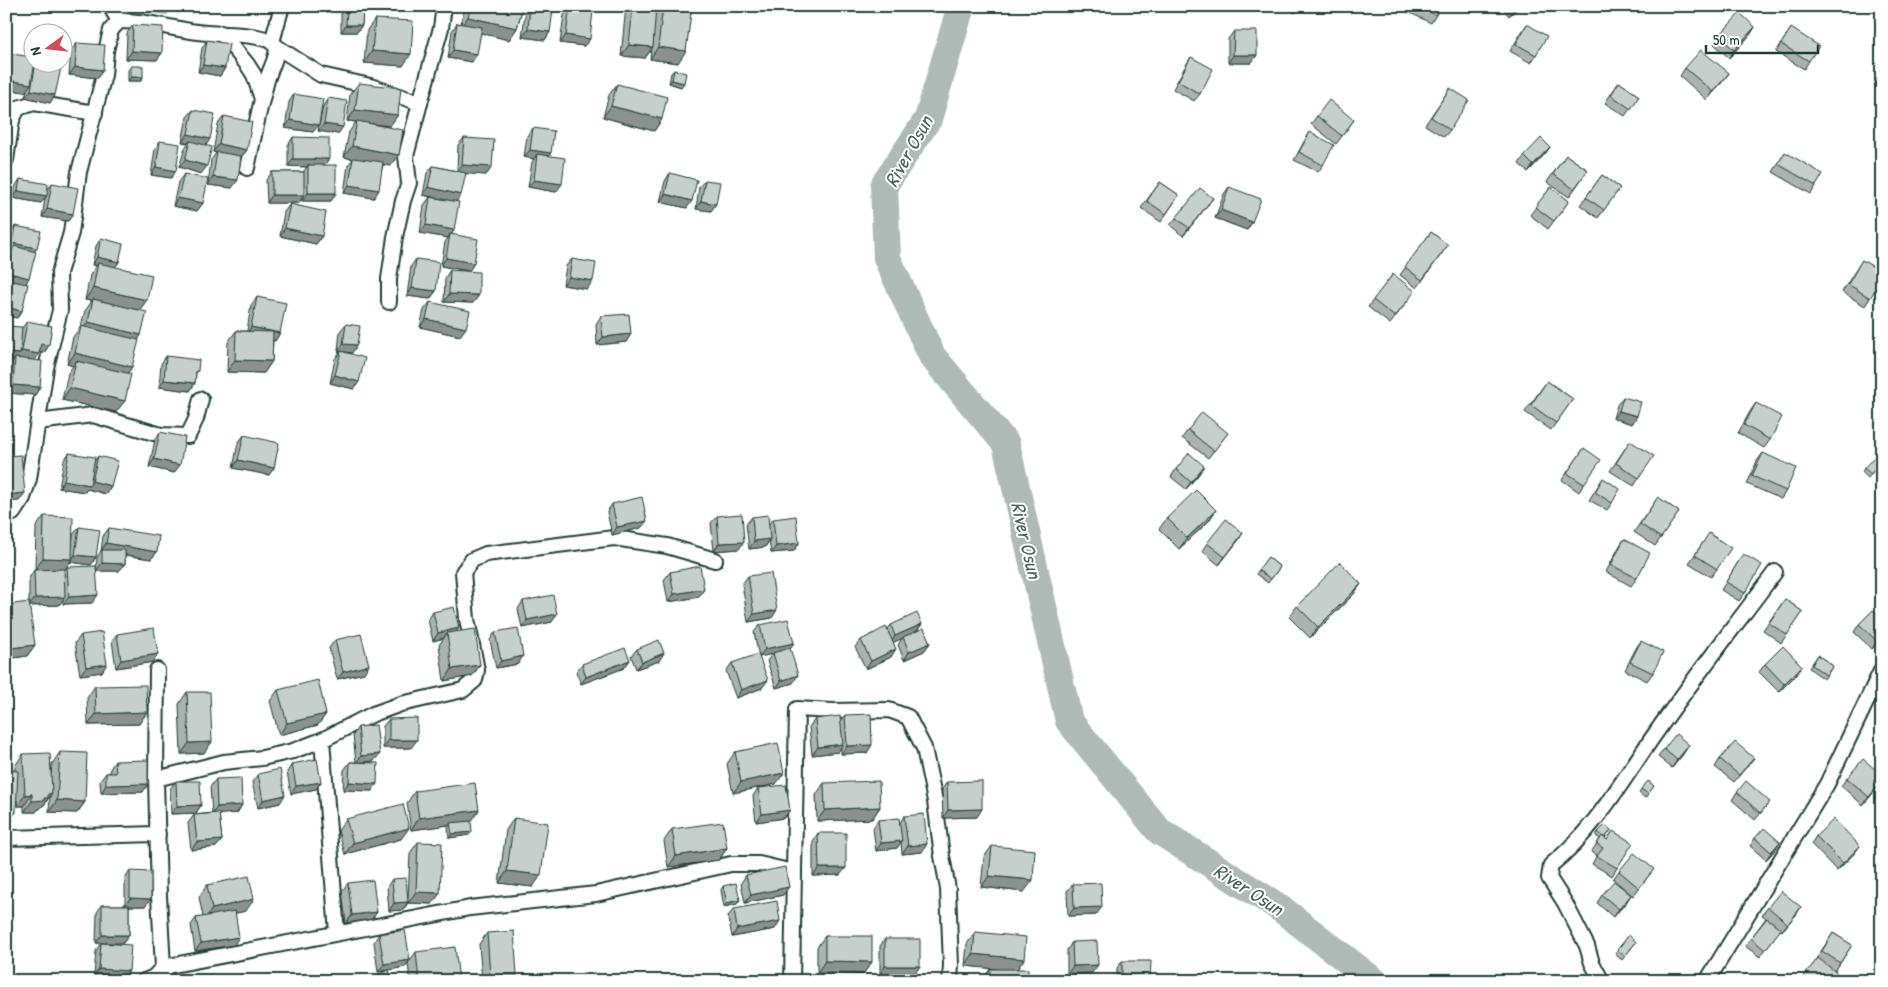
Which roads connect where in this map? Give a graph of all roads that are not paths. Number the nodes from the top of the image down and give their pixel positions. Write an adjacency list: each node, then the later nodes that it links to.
1 (110, 6): 4 (street)
2 (282, 6): 6 (street)
3 (444, 6): 8 (street)
4 (119, 21): 5 (street); 9 (street)
5 (221, 34): 6 (street); 7 (street)
6 (275, 45): 7 (street); 8 (street)
7 (262, 99): 11 (street)
8 (420, 102): 12 (street)
9 (95, 113): 10 (street); 14 (street)
10 (6, 160)
11 (247, 168)
12 (389, 302)
13 (201, 398): 14 (street)
14 (38, 422): 15 (street)
15 (6, 516)
16 (715, 560): 20 (street)
17 (1775, 572): 30 (street)
18 (1882, 669): 31 (street)
19 (157, 670): 21 (street)
20 (322, 740): 21 (street); 25 (street)
21 (156, 779): 22 (street)
22 (158, 834): 23 (street); 26 (street)
23 (6, 838)
24 (793, 872): 25 (street); 28 (street); 29 (street)
25 (337, 933): 26 (street)
26 (165, 974): 27 (street)
27 (144, 981)
28 (792, 981)
29 (950, 981)
30 (1602, 981)
31 (1708, 981)

